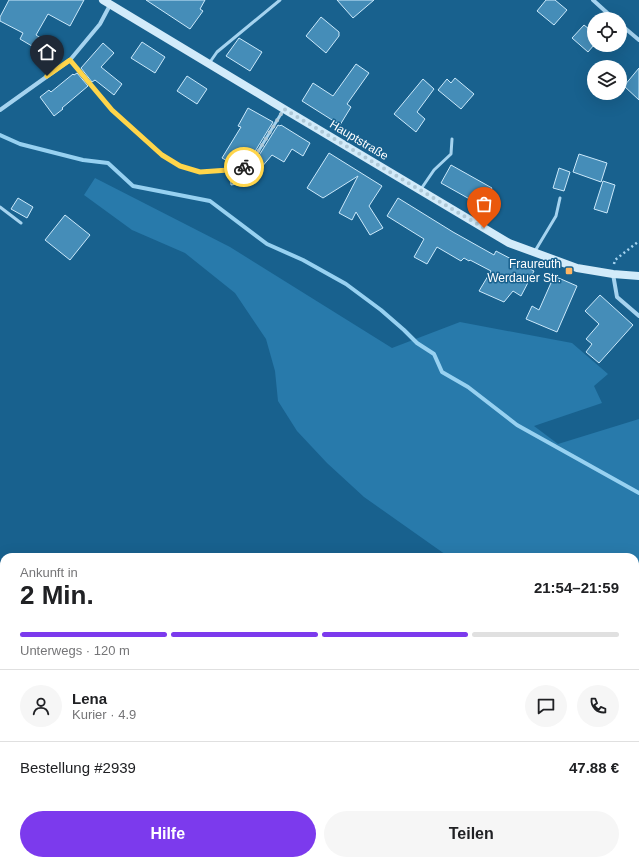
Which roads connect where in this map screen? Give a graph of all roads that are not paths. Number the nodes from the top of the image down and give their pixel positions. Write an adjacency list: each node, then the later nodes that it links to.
1 (280, 0): 8 (lane)
2 (593, 0): 4 (street)
3 (107, 2): 7 (street); 8 (main road, Hauptstraße)
4 (606, 12)
5 (627, 30): 6 (street)
6 (639, 40)
7 (70, 60): 9 (lane); 10 (street)
8 (209, 64): 9 (main road, Hauptstraße)
9 (284, 109): 12 (main road, Hauptstraße)
10 (0, 110)
11 (452, 139): 12 (lane)
12 (420, 190): 16 (main road, Hauptstraße)
13 (560, 198): 16 (lane)
14 (0, 207): 15 (lane)
15 (22, 223)
16 (534, 252): 17 (main road, Hauptstraße)
17 (613, 274): 18 (main road, Hauptstraße); 19 (street)
18 (639, 276)
19 (639, 316)

